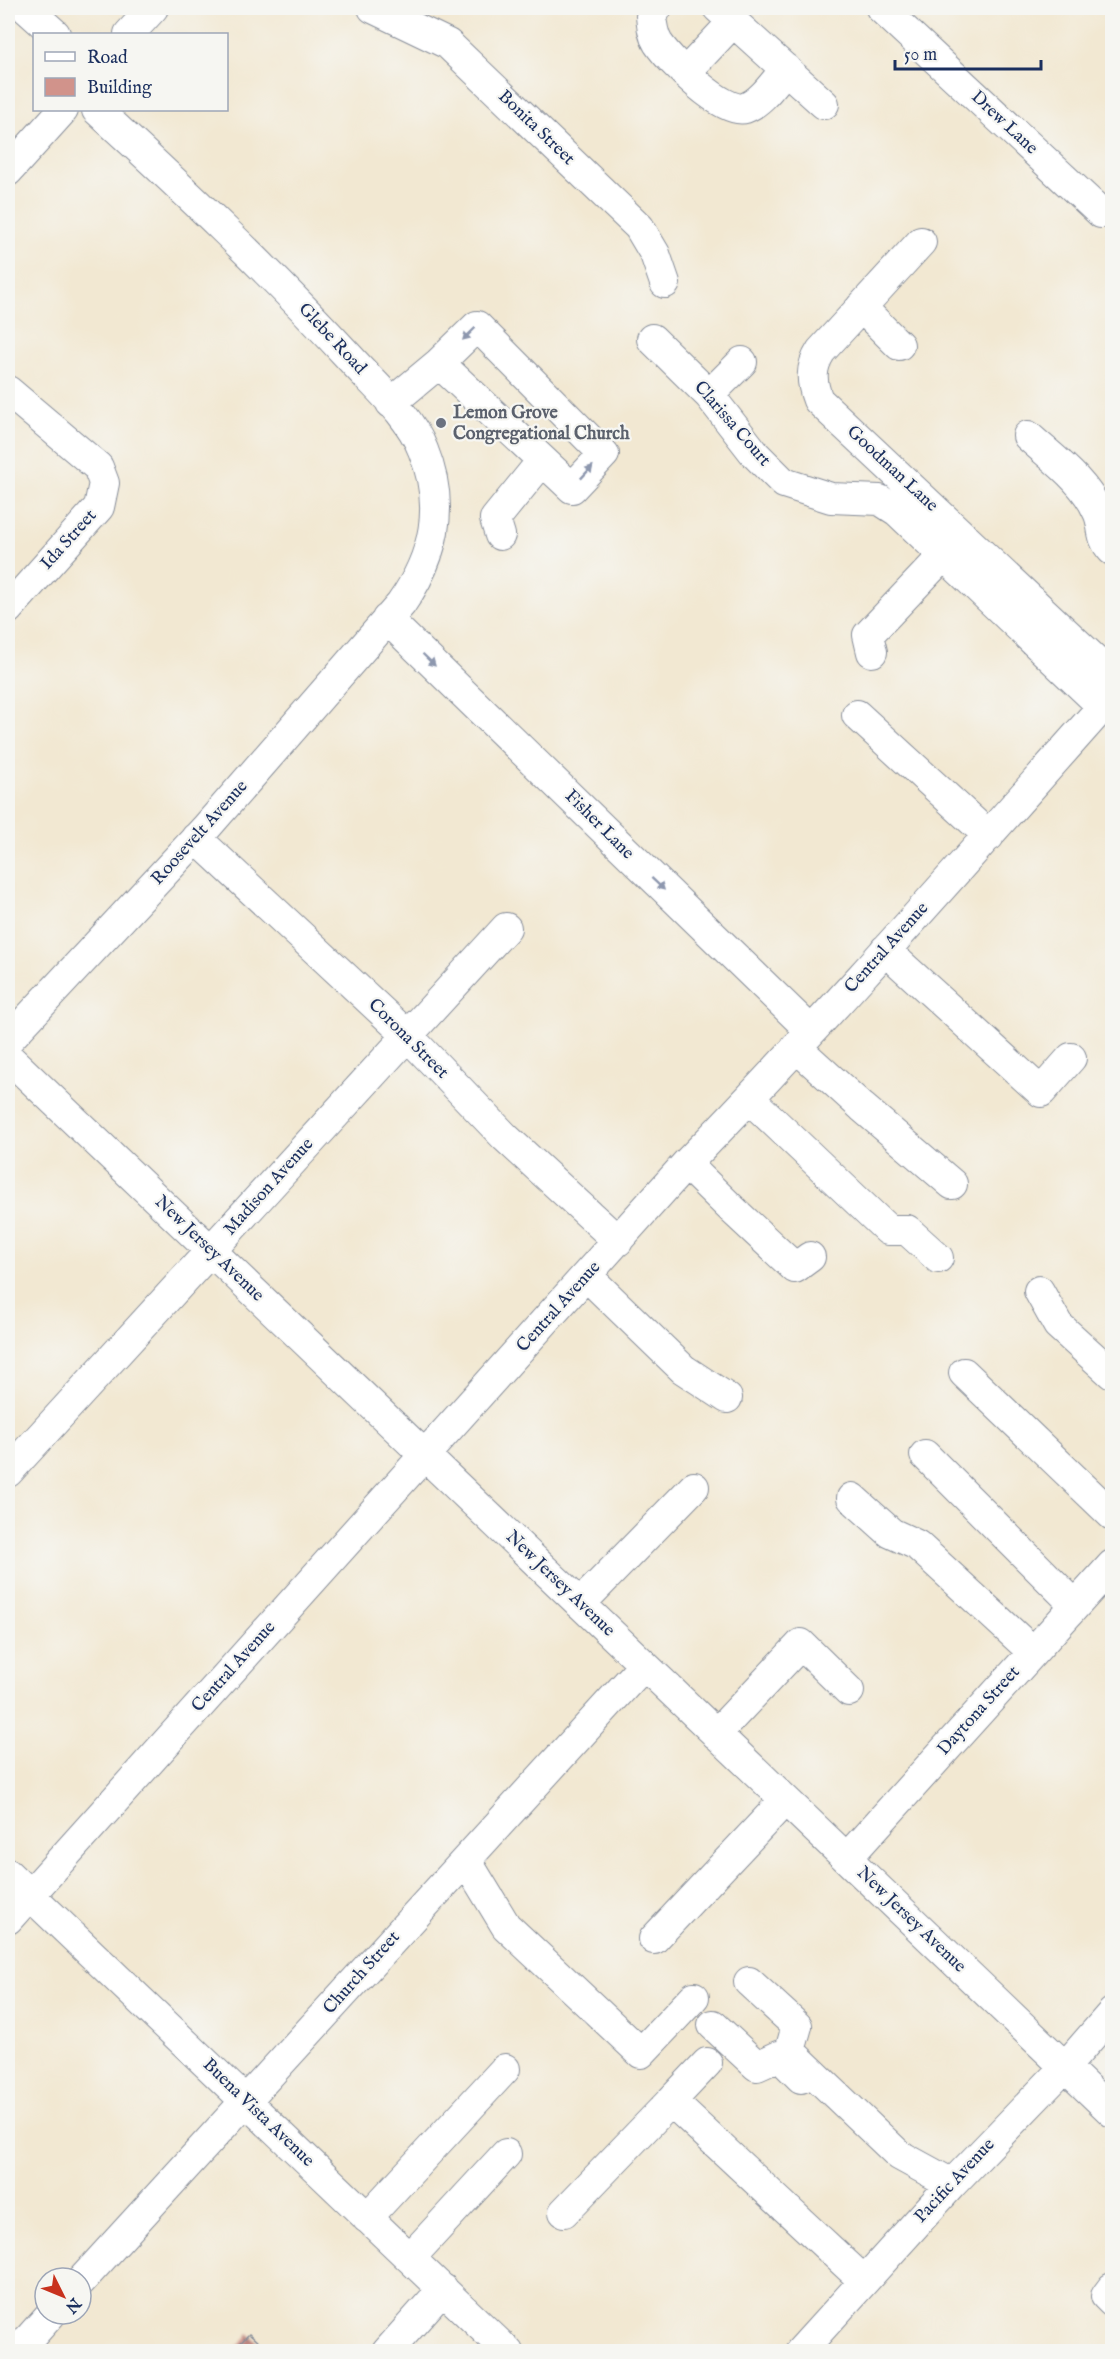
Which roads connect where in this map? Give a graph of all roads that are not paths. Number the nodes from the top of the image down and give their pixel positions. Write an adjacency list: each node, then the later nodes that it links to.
1 (26, 8): 7 (street)
2 (153, 8): 8 (street)
3 (373, 8): 17 (street, Bonita Street)
4 (657, 8): 10 (street)
5 (881, 8): 15 (street, Drew Lane)
6 (726, 14): 9 (street); 10 (street)
7 (54, 33)
8 (130, 33)
9 (786, 69): 10 (street); 11 (street)
10 (686, 72)
11 (824, 104)
12 (62, 111): 14 (street)
13 (98, 111): 25 (street, Glebe Road)
14 (8, 171)
15 (1101, 213)
16 (921, 242): 18 (street, Goodman Lane)
17 (665, 282)
18 (861, 307): 20 (street); 34 (street, Goodman Lane)
19 (652, 339): 24 (street, Clarissa Court)
20 (899, 345)
21 (742, 362): 24 (street)
22 (439, 363): 25 (street); 27 (street); 27 (street, one-way to 22)
23 (8, 391): 31 (street, Ida Street)
24 (709, 394): 30 (street, Clarissa Court)
25 (391, 403): 32 (street, Glebe Road)
26 (1028, 436): 29 (street)
27 (543, 461): 28 (street)
28 (500, 535)
29 (1113, 550)
30 (944, 555): 33 (street); 35 (street, Clarissa Court)
31 (8, 609)
32 (387, 619): 38 (street, Roosevelt Avenue); 42 (street, Fisher Lane, one-way to 42)
33 (872, 652)
34 (1113, 676)
35 (1108, 701): 37 (street, Central Avenue)
36 (857, 715): 37 (street)
37 (989, 836): 40 (street, Central Avenue)
38 (196, 838): 41 (street, Corona Street); 43 (street, Roosevelt Avenue)
39 (506, 928): 41 (street, Madison Avenue)
40 (885, 950): 42 (street, Central Avenue); 45 (street)
41 (407, 1035): 49 (street, Corona Street); 50 (street, Madison Avenue)
42 (804, 1039): 46 (street, Central Avenue); 48 (street, Fisher Lane)
43 (8, 1040)
44 (8, 1057): 50 (street, New Jersey Avenue)
45 (1071, 1058)
46 (750, 1098): 47 (street, Central Avenue); 52 (street)
47 (686, 1164): 49 (street, Central Avenue); 51 (street)
48 (952, 1184)
49 (618, 1241): 53 (street, Central Avenue)
50 (211, 1250): 58 (street, New Jersey Avenue); 60 (street, Madison Avenue)
51 (810, 1257)
52 (938, 1258)
53 (587, 1276): 57 (street); 58 (street, Central Avenue)
54 (1039, 1291): 56 (street)
55 (964, 1373): 63 (street)
56 (1113, 1374)
57 (728, 1398)
58 (425, 1455): 65 (street, New Jersey Avenue); 75 (street, Central Avenue)
59 (925, 1455): 66 (street)
60 (8, 1472)
61 (694, 1487): 65 (street)
62 (852, 1498): 67 (street)
63 (1113, 1515)
64 (1113, 1564): 66 (street, Daytona Street)
65 (580, 1604): 68 (street, New Jersey Avenue)
66 (1075, 1605): 67 (street, Daytona Street)
67 (1033, 1652): 72 (street, Daytona Street)
68 (644, 1665): 70 (street, New Jersey Avenue); 73 (street, Church Street)
69 (849, 1691): 70 (street)
70 (716, 1734): 71 (street, New Jersey Avenue)
71 (785, 1800): 72 (street, New Jersey Avenue); 77 (street)
72 (847, 1858): 83 (street, New Jersey Avenue)
73 (466, 1860): 79 (street); 85 (street, Church Street)
74 (8, 1874): 75 (street, Buena Vista Avenue)
75 (29, 1895): 76 (street, Central Avenue); 85 (street, Buena Vista Avenue)
76 (8, 1919)
77 (654, 1939)
78 (749, 1982): 89 (street)
79 (694, 1997)
80 (1113, 2013): 83 (street, Pacific Avenue)
81 (713, 2025): 90 (street)
82 (707, 2062): 86 (street)
83 (1065, 2067): 87 (street, New Jersey Avenue); 89 (street, Pacific Avenue)
84 (505, 2069): 92 (street)
85 (245, 2101): 92 (street, Buena Vista Avenue); 94 (street, Church Street)
86 (671, 2101): 91 (street); 95 (street)
87 (1113, 2112)
88 (506, 2154): 93 (street)
89 (952, 2184): 90 (street, Pacific Avenue)
90 (932, 2206): 95 (street, Pacific Avenue)
91 (564, 2211)
92 (368, 2218): 93 (street, Buena Vista Avenue)
93 (410, 2258): 97 (street, Buena Vista Avenue)
94 (93, 2268)
95 (864, 2281): 103 (street, Pacific Avenue)
96 (1113, 2288): 98 (street)
97 (443, 2289): 101 (street); 102 (street, Buena Vista Avenue)
98 (1113, 2302)
99 (40, 2326): 100 (street)
100 (17, 2352)
101 (387, 2352)
102 (508, 2352)
103 (800, 2352)

